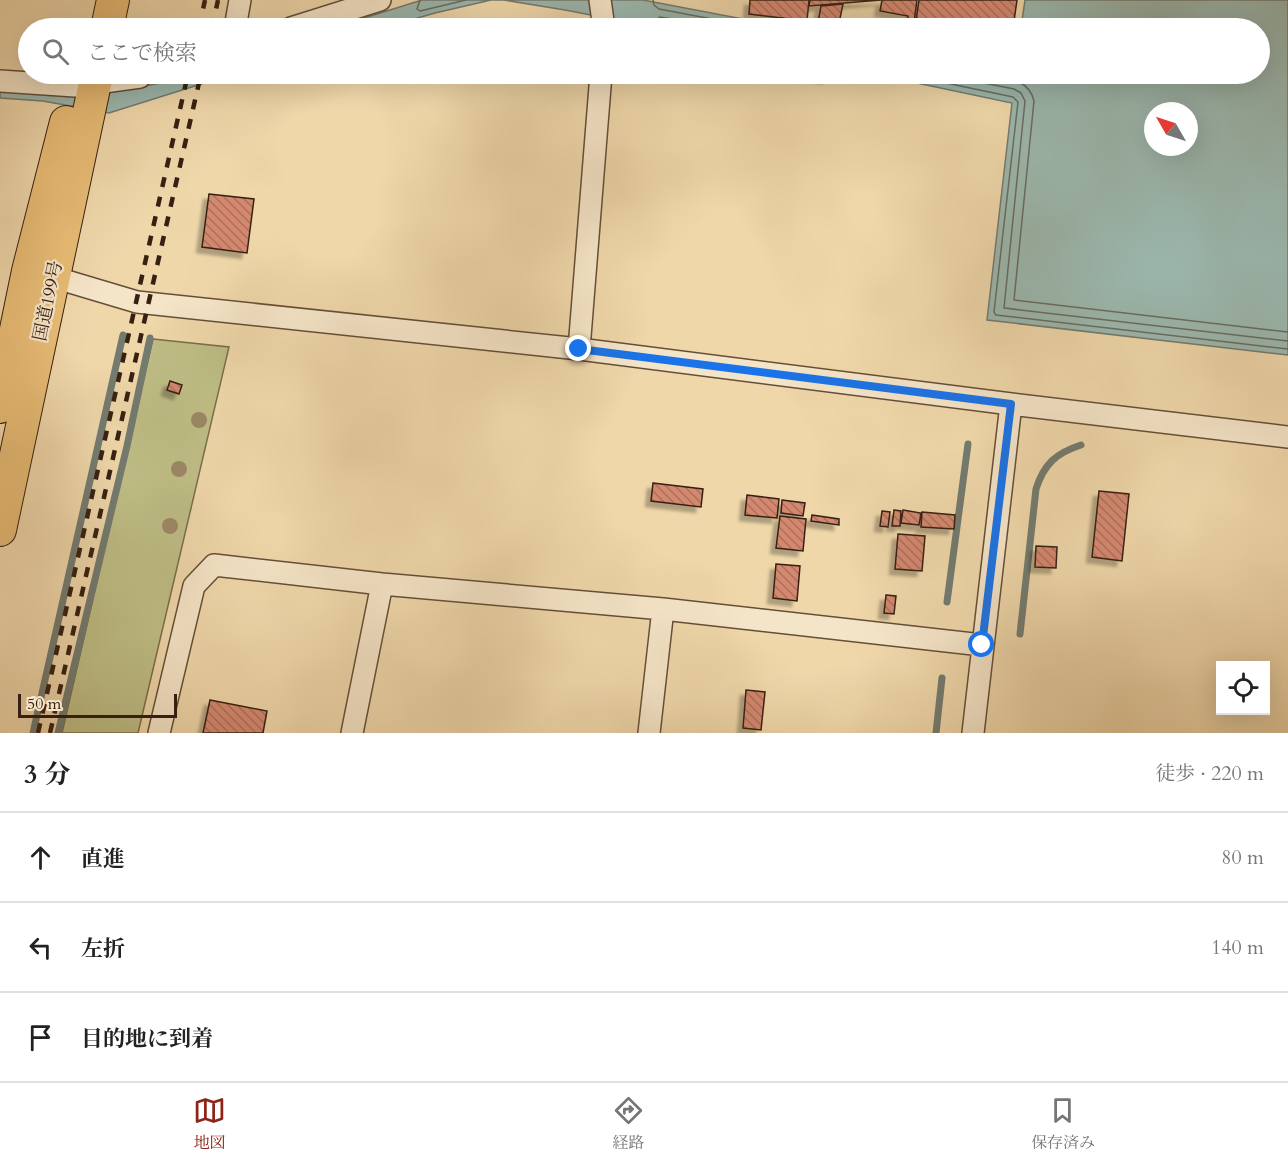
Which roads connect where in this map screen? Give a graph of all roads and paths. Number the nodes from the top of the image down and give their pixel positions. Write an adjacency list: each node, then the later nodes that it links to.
1 (94, 0): 7 (highway)
2 (113, 0): 8 (highway)
3 (240, 0): 9 (street)
4 (380, 0): 6 (street)
5 (600, 0): 11 (street)
6 (340, 7): 10 (street)
7 (90, 18)
8 (109, 18)
9 (237, 18)
10 (314, 18)
11 (603, 18)
12 (0, 81): 13 (street)
13 (18, 81)
14 (85, 84): 16 (highway, 国道199号)
15 (600, 84): 17 (street)
16 (41, 273): 17 (street); 19 (highway, 国道199号); 21 (highway, 国道199号)
17 (579, 349): 18 (street)
18 (1011, 404): 20 (street); 25 (street)
19 (0, 407)
20 (1288, 437)
21 (8, 456): 22 (highway, 国道199号)
22 (0, 530)
23 (382, 584): 24 (street); 26 (street); 27 (street)
24 (663, 609): 25 (street); 28 (street)
25 (982, 645): 29 (street)
26 (159, 733)
27 (352, 733)
28 (649, 733)
29 (973, 733)

